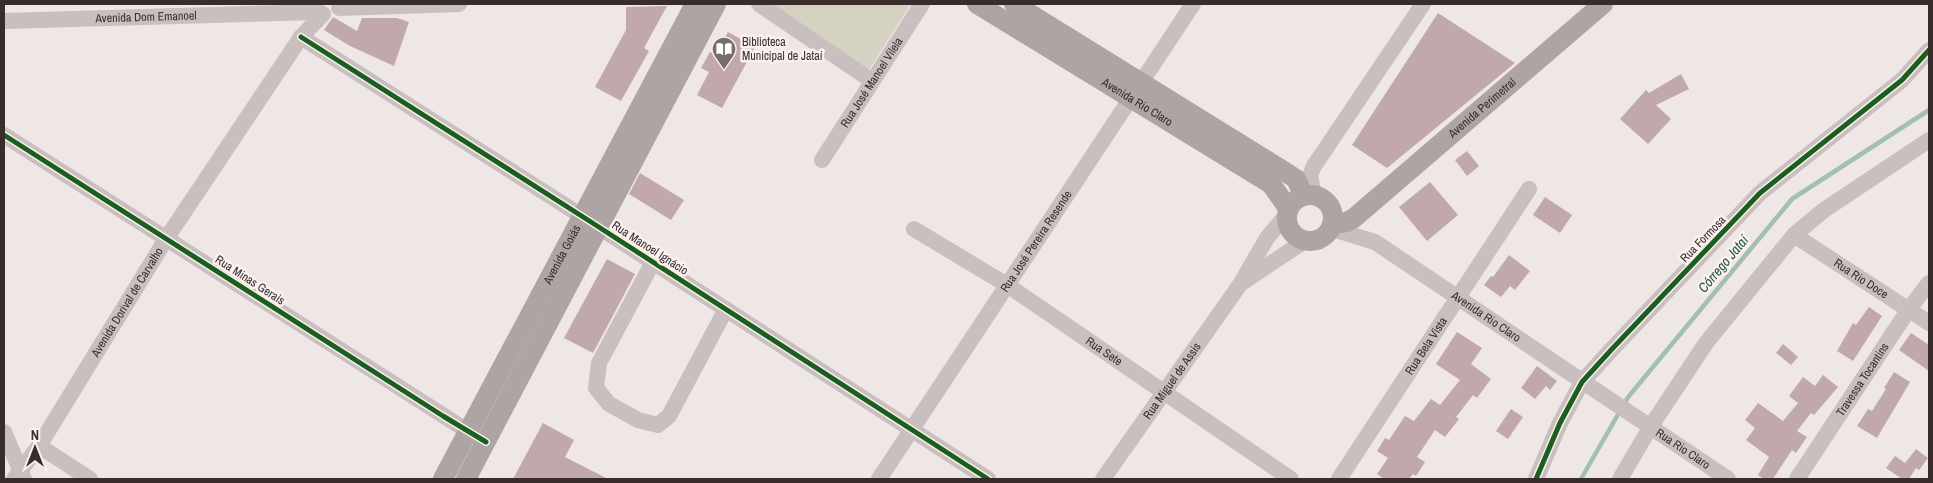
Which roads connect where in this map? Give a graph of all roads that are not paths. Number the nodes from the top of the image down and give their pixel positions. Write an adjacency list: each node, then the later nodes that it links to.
1 (458, 4): 10 (street)
2 (695, 4): 19 (main road, Avenida Goiás)
3 (716, 4): 19 (main road, Avenida Goiás)
4 (758, 4): 17 (street)
5 (922, 4): 17 (street, Rua José Manoel Vilela)
6 (977, 4): 18 (main road, Avenida Rio Claro)
7 (1014, 4): 18 (main road, Avenida Rio Claro)
8 (1193, 4): 18 (street, Rua José Pereira Resende)
9 (1423, 4): 25 (street)
10 (340, 6): 13 (street)
11 (1594, 6): 28 (main road, Avenida Perimetral)
12 (150, 10): 13 (street, Avenida Dom Emanoel); 14 (street, Avenida Dom Emanoel)
13 (318, 10): 15 (street, Avenida Dorival de Carvalho)
14 (4, 21)
15 (301, 37): 27 (street, Rua Manoel Ignácio); 31 (street, Avenida Dorival de Carvalho)
16 (1929, 50): 41 (street, Rua Formosa)
17 (872, 81): 23 (street, Rua José Manoel Vilela)
18 (1136, 89): 20 (main road, Avenida Rio Claro); 36 (street, Rua José Pereira Resende)
19 (648, 111): 27 (main road, Avenida Goiás)
20 (1205, 132): 25 (main road, Avenida Rio Claro); 26 (main road, Avenida Rio Claro)
21 (4, 135): 31 (street, Rua Minas Gerais)
22 (1929, 140): 30 (street)
23 (822, 160)
24 (1529, 189): 37 (street, Rua Bela Vista)
25 (1309, 196): 26 (main road); 28 (main road)
26 (1288, 211): 32 (main road); 35 (street, Rua Miguel de Assis)
27 (590, 221): 33 (street, Rua Manoel Ignácio); 46 (main road, Avenida Goiás); 48 (main road, Avenida Goiás)
28 (1331, 221): 32 (main road); 37 (street, Avenida Rio Claro)
29 (914, 229): 36 (street, Rua Sete)
30 (1794, 235): 38 (street, Rua Rio Doce); 44 (street)
31 (166, 239): 46 (street, Rua Minas Gerais); 49 (street, Avenida Dorival de Carvalho)
32 (1306, 240): 35 (street, Rua Miguel de Assis)
33 (653, 262): 39 (street, Rua Manoel Ignácio); 39 (street)
34 (1929, 282): 38 (street, Travessa Tocantins)
35 (1241, 283): 42 (street, Rua Miguel de Assis)
36 (1007, 285): 42 (street, Rua Sete); 45 (street, Rua José Pereira Resende)
37 (1457, 297): 41 (street, Avenida Rio Claro); 58 (street, Rua Bela Vista)
38 (1909, 309): 40 (street, Rua Rio Doce); 62 (street, Travessa Tocantins)
39 (726, 310): 45 (street, Rua Manoel Ignácio)
40 (1929, 323)
41 (1582, 382): 43 (street, Avenida Rio Claro); 59 (street, Rua Formosa)
42 (1165, 392): 56 (street, Rua Miguel de Assis); 57 (street, Rua Sete)
43 (1636, 417): 44 (street, Rua Rio Claro)
44 (1651, 426): 60 (street); 61 (street, Rua Rio Claro)
45 (911, 430): 54 (street, Rua José Pereira Resende); 55 (street, Rua Manoel Ignácio)
46 (468, 431): 48 (street, Rua Minas Gerais); 52 (main road, Avenida Goiás)
47 (4, 432): 50 (street)
48 (486, 442): 53 (main road, Avenida Goiás)
49 (39, 446): 50 (street, Avenida Dorival de Carvalho); 51 (street)
50 (19, 476)
51 (90, 479)
52 (443, 479)
53 (466, 479)
54 (879, 479)
55 (988, 479)
56 (1104, 479)
57 (1292, 479)
58 (1339, 479)
59 (1536, 479)
60 (1620, 479)
61 (1728, 479)
62 (1797, 479)

